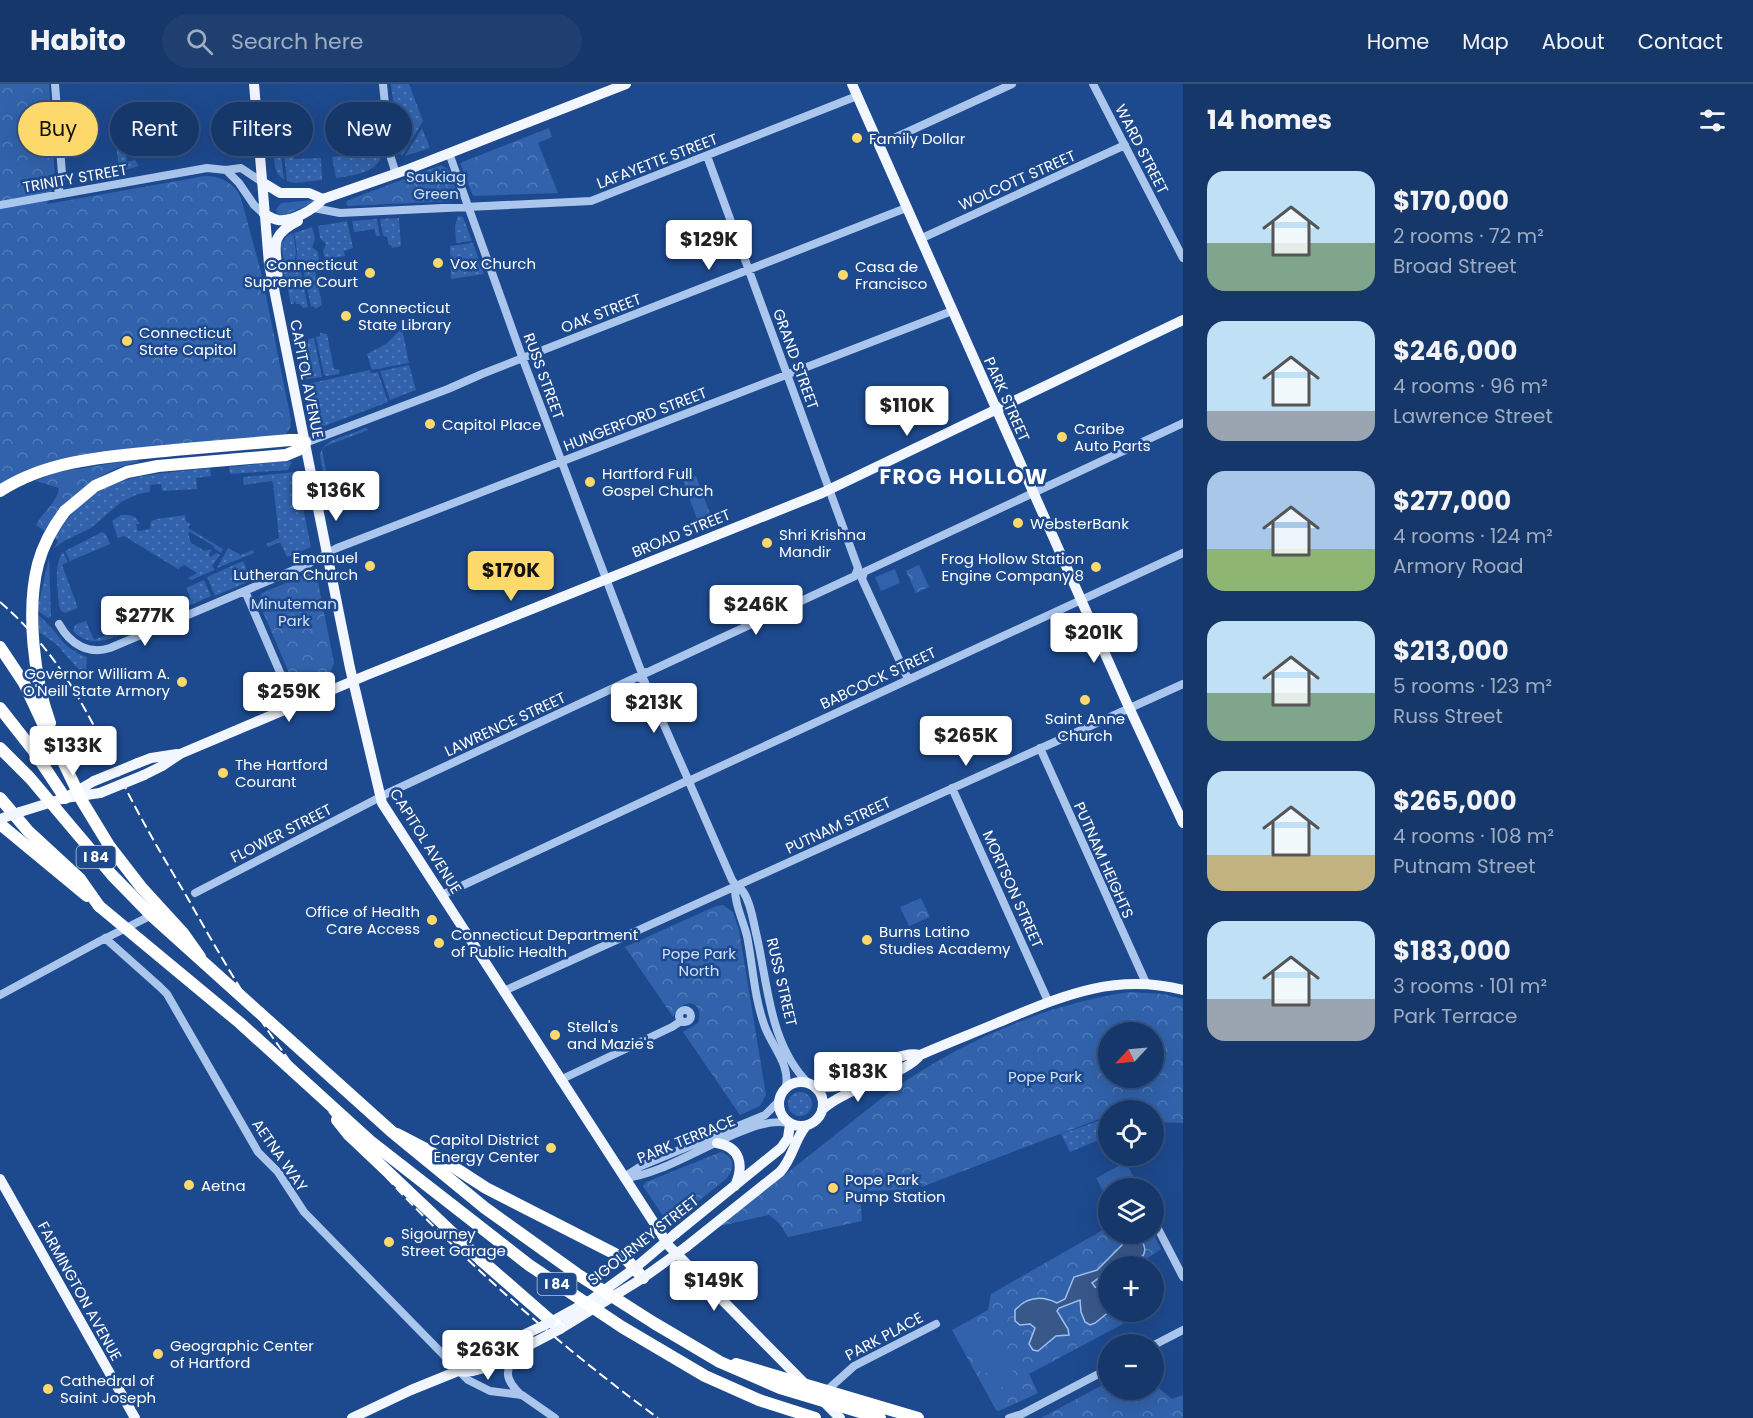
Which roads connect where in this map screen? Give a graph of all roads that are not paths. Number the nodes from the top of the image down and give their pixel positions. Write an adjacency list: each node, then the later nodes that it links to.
1 (55, 84): 16 (street)
2 (254, 84): 15 (main road, CAPITOL AVENUE)
3 (383, 84): 14 (street)
4 (626, 84): 11 (main road)
5 (852, 84): 8 (main road, PARK STREET)
6 (1012, 84): 9 (street)
7 (1093, 84): 10 (street, WARD STREET)
8 (857, 96): 9 (main road, PARK STREET); 12 (street, LAFAYETTE STREET)
9 (879, 145): 20 (main road, PARK STREET)
10 (1125, 146): 22 (street, WOLCOTT STREET); 23 (street, WARD STREET)
11 (448, 153): 14 (main road); 19 (street, RUSS STREET)
12 (707, 156): 19 (street, LAFAYETTE STREET); 24 (street, GRAND STREET)
13 (226, 170): 15 (street, TRINITY STREET); 16 (street, TRINITY STREET); 21 (street)
14 (396, 174): 18 (main road)
15 (262, 182): 18 (main road); 21 (main road, CAPITOL AVENUE)
16 (58, 194): 17 (street, TRINITY STREET)
17 (0, 205)
18 (319, 206): 19 (street, LAFAYETTE STREET); 21 (main road); 25 (main road)
19 (468, 207): 28 (street, RUSS STREET)
20 (906, 208): 22 (main road, PARK STREET); 24 (street, OAK STREET)
21 (264, 214): 25 (main road, CAPITOL AVENUE)
22 (920, 239): 26 (main road, PARK STREET)
23 (1183, 258)
24 (749, 270): 28 (street, OAK STREET); 29 (street, GRAND STREET)
25 (275, 296): 32 (main road, CAPITOL AVENUE)
26 (952, 311): 29 (street, HUNGERFORD STREET); 30 (main road, PARK STREET)
27 (1183, 320): 30 (main road, BROAD STREET)
28 (523, 358): 32 (street, OAK STREET); 33 (street, RUSS STREET)
29 (788, 374): 33 (street, HUNGERFORD STREET); 34 (street, GRAND STREET)
30 (996, 410): 34 (main road, BROAD STREET); 36 (main road, PARK STREET)
31 (1183, 423): 36 (street, LAWRENCE STREET)
32 (305, 443): 35 (highway); 37 (main road, CAPITOL AVENUE); 56 (highway, bridge)
33 (562, 462): 37 (street, HUNGERFORD STREET); 40 (street, RUSS STREET)
34 (830, 489): 39 (street, GRAND STREET); 40 (main road, BROAD STREET)
35 (0, 491)
36 (1033, 492): 39 (street, LAWRENCE STREET); 42 (main road, PARK STREET)
37 (328, 553): 41 (street, HUNGERFORD STREET); 48 (main road, CAPITOL AVENUE)
38 (1183, 553): 42 (street, BABCOCK STREET)
39 (860, 573): 46 (street, LAWRENCE STREET); 47 (street, GRAND STREET)
40 (607, 579): 46 (street, RUSS STREET); 48 (main road, BROAD STREET)
41 (245, 591): 43 (street, HUNGERFORD STREET); 45 (street)
42 (1080, 599): 47 (street, BABCOCK STREET); 52 (main road, PARK STREET)
43 (59, 624)
44 (0, 647): 56 (highway)
45 (280, 674): 50 (street); 53 (street)
46 (642, 675): 58 (street, RUSS STREET); 60 (street, LAWRENCE STREET)
47 (908, 679): 58 (street, BABCOCK STREET)
48 (354, 680): 50 (main road, BROAD STREET); 60 (main road, CAPITOL AVENUE)
49 (1183, 684): 52 (street, PUTNAM STREET)
50 (299, 704): 53 (main road, BROAD STREET)
51 (0, 708): 62 (highway)
52 (1129, 708): 55 (street, PUTNAM STREET); 64 (main road, PARK STREET)
53 (277, 713): 57 (main road, BROAD STREET)
54 (0, 748): 72 (highway, I 84, bridge)
55 (1040, 748): 59 (street, PUTNAM STREET); 73 (street, PUTNAM HEIGHTS)
56 (59, 753): 72 (highway, bridge)
57 (180, 754): 62 (main road, BROAD STREET, bridge); 62 (main road, BROAD STREET, bridge)
58 (688, 783): 66 (street, RUSS STREET); 68 (street, BABCOCK STREET)
59 (952, 788): 66 (street, PUTNAM STREET); 77 (street, MORTSON STREET)
60 (380, 797): 67 (street, FLOWER STREET); 68 (main road, CAPITOL AVENUE)
61 (0, 798): 69 (highway)
62 (65, 798): 63 (main road, BROAD STREET, bridge)
63 (0, 819)
64 (1183, 822)
65 (0, 824): 69 (highway, I 84)
66 (735, 886): 75 (street, PUTNAM STREET); 83 (street, RUSS STREET); 84 (street, RUSS STREET)
67 (195, 893)
68 (442, 895): 75 (main road, CAPITOL AVENUE)
69 (99, 906): 86 (highway, I 84, bridge)
70 (150, 916): 71 (street)
71 (105, 938): 76 (street); 107 (street, AETNA WAY)
72 (201, 959): 90 (highway, I 84, bridge)
73 (1146, 983): 74 (main road); 77 (main road)
74 (1183, 990)
75 (504, 991): 82 (main road, CAPITOL AVENUE)
76 (0, 995)
77 (1048, 1001): 79 (main road)
78 (681, 1021): 82 (street)
79 (920, 1055): 80 (main road); 81 (main road)
80 (876, 1066): 81 (main road); 83 (main road)
81 (881, 1077): 87 (main road)
82 (560, 1080): 92 (main road, CAPITOL AVENUE)
83 (811, 1085): 84 (main road); 87 (main road)
84 (786, 1087): 85 (main road)
85 (778, 1102): 88 (main road); 92 (street, PARK TERRACE)
86 (327, 1104): 102 (highway, bridge); 115 (highway, I 84, bridge)
87 (823, 1109): 89 (main road)
88 (789, 1123): 89 (main road); 91 (street, PARK TERRACE); 94 (main road, SIGOURNEY STREET)
89 (806, 1126): 96 (main road, SIGOURNEY STREET)
90 (391, 1131): 98 (highway, bridge); 106 (highway, I 84, bridge)
91 (717, 1143): 92 (street, PARK TERRACE); 94 (main road)
92 (624, 1178): 110 (main road, CAPITOL AVENUE)
93 (0, 1179): 112 (main road, FARMINGTON AVENUE)
94 (734, 1188): 95 (main road, SIGOURNEY STREET)
95 (691, 1221): 96 (main road); 98 (main road, SIGOURNEY STREET, bridge)
96 (702, 1234): 100 (main road, SIGOURNEY STREET, bridge)
97 (1164, 1240): 99 (street)
98 (635, 1268): 100 (highway, bridge); 102 (main road, SIGOURNEY STREET, bridge)
99 (1183, 1276)
100 (643, 1278): 102 (main road, SIGOURNEY STREET, bridge)
101 (936, 1324): 110 (street, PARK PLACE)
102 (556, 1325): 105 (main road, SIGOURNEY STREET, bridge); 107 (main road, SIGOURNEY STREET, bridge)
103 (1183, 1330): 104 (street)
104 (1164, 1340)
105 (519, 1352): 107 (main road, SIGOURNEY STREET); 109 (street)
106 (720, 1362): 117 (highway, I 84, bridge); 118 (highway, bridge)
107 (458, 1371): 109 (street, AETNA WAY); 113 (main road, SIGOURNEY STREET)
108 (1098, 1374): 111 (street)
109 (522, 1395): 114 (street)
110 (820, 1398): 116 (main road, CAPITOL AVENUE)
111 (1020, 1416): 119 (street)
112 (135, 1418)
113 (352, 1418)
114 (555, 1418)
115 (815, 1418)
116 (840, 1418)
117 (879, 1418)
118 (918, 1418)
119 (1009, 1418)

